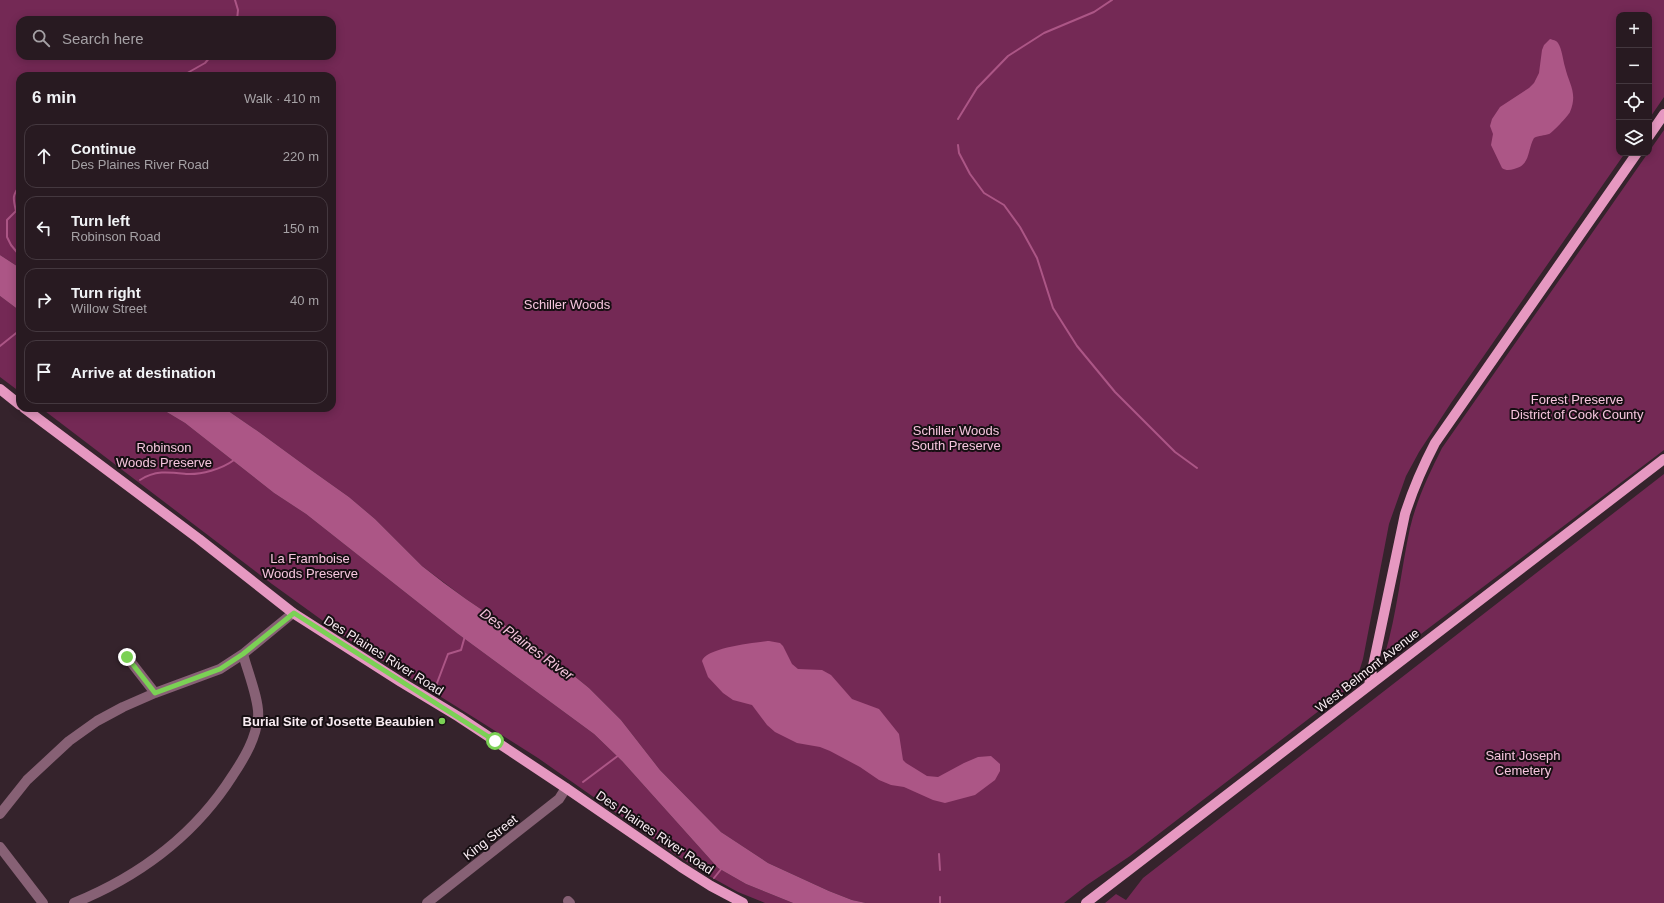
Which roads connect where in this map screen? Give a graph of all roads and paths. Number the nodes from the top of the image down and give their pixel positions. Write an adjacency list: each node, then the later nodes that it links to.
1 (1664, 114): 2 (main road)
2 (1652, 132)
3 (1635, 156): 11 (main road)
4 (0, 389): 5 (main road)
5 (16, 402)
6 (29, 412): 8 (main road, Des Plaines River Road)
7 (1664, 459): 11 (main road, West Belmont Avenue)
8 (294, 613): 9 (street); 13 (main road, Des Plaines River Road)
9 (243, 654): 12 (street); 18 (street)
10 (127, 657): 12 (street)
11 (1369, 685): 20 (main road, West Belmont Avenue)
12 (155, 693): 14 (street)
13 (566, 788): 16 (main road, Des Plaines River Road); 19 (street, King Street)
14 (0, 814)
15 (0, 847): 17 (street)
16 (739, 902)
17 (43, 903)
18 (74, 903)
19 (427, 903)
20 (1086, 903)

